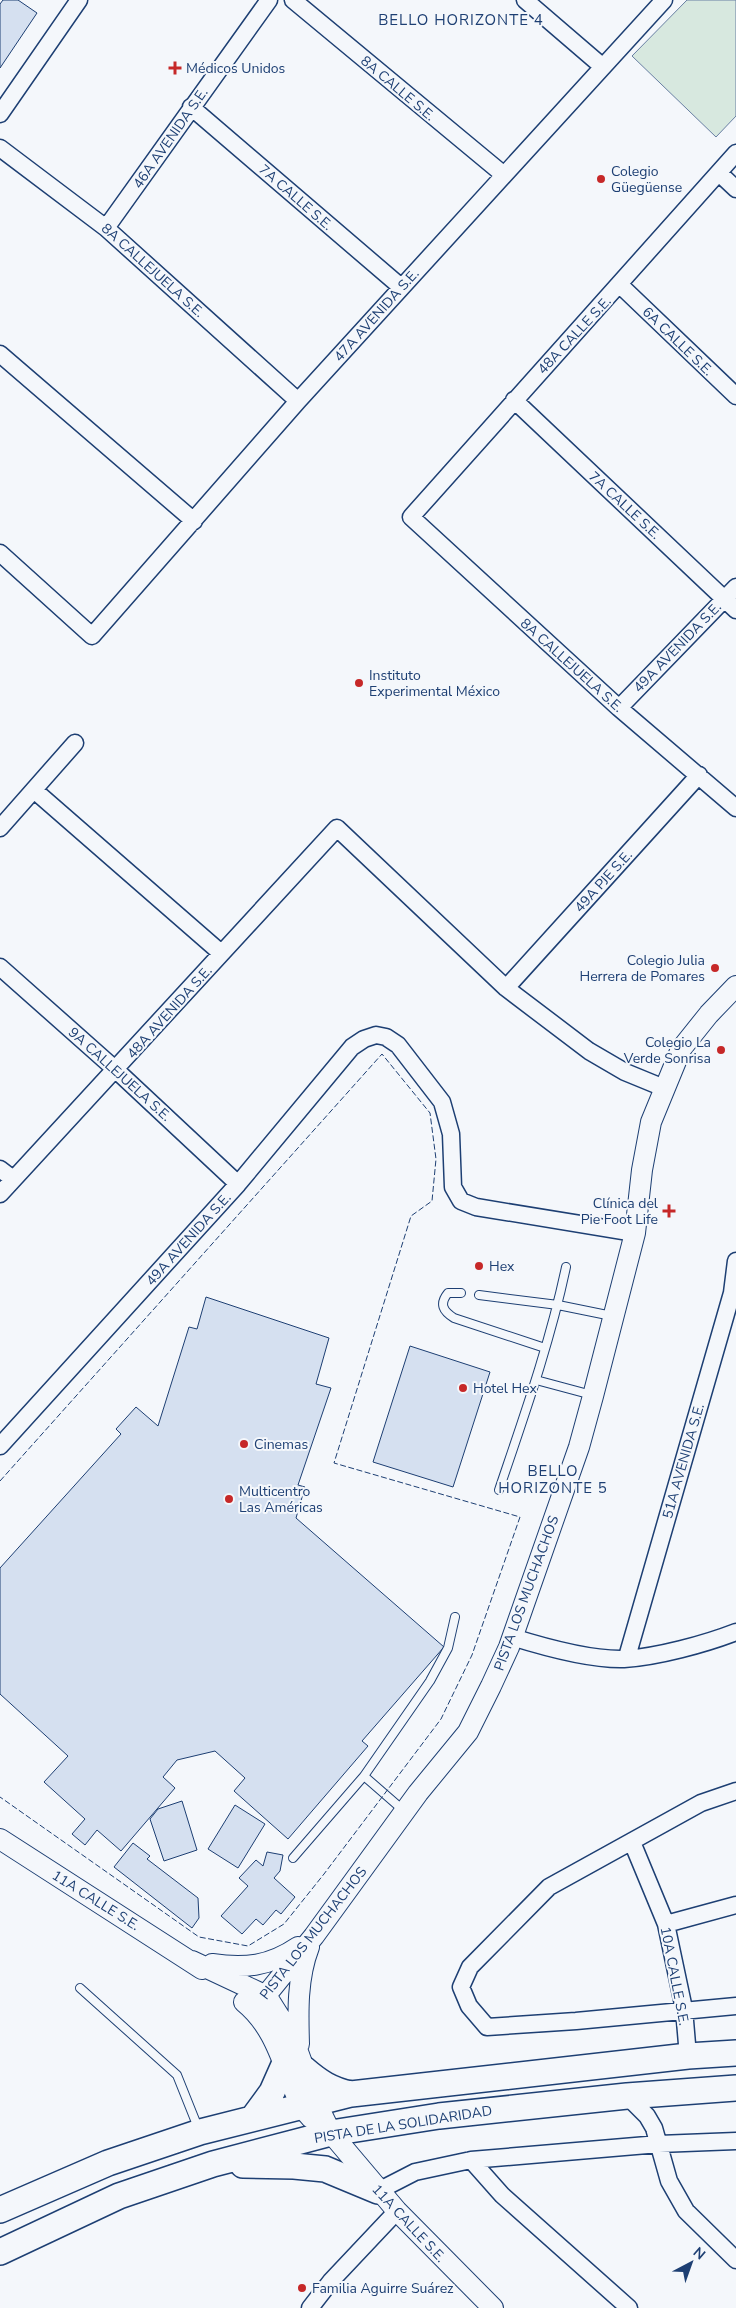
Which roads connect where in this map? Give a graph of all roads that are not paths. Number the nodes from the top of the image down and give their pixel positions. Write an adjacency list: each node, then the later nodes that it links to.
1 (79, 0): 8 (street)
2 (269, 0): 7 (street, 46A AVENIDA S.E.)
3 (293, 0): 12 (street, 8A CALLE S.E.)
4 (525, 0): 6 (street)
5 (664, 0): 6 (street, 47A AVENIDA S.E.)
6 (603, 67): 12 (street, 47A AVENIDA S.E.)
7 (191, 107): 14 (street, 46A AVENIDA S.E.); 16 (street, 7A CALLE S.E.)
8 (0, 114)
9 (0, 148): 14 (street, 8A CALLEJUELA S.E.)
10 (736, 153): 11 (street, 48A CALLE S.E.)
11 (719, 173): 13 (street); 15 (street, 48A CALLE S.E.)
12 (504, 175): 16 (street, 47A AVENIDA S.E.)
13 (736, 189)
14 (106, 228): 20 (street, 8A CALLEJUELA S.E.)
15 (620, 285): 18 (street, 6A CALLE S.E.); 19 (street, 48A CALLE S.E.)
16 (401, 287): 20 (street, 47A AVENIDA S.E.)
17 (0, 354): 22 (street)
18 (736, 396)
19 (514, 400): 21 (street, 48A CALLE S.E.); 25 (street, 7A CALLE S.E.)
20 (298, 401): 22 (street, 47A AVENIDA S.E.)
21 (411, 517): 26 (street, 8A CALLEJUELA S.E.)
22 (194, 521): 23 (street, 47A AVENIDA S.E.)
23 (0, 554)
24 (736, 587): 25 (street, 49A AVENIDA S.E.)
25 (730, 604): 26 (street, 49A AVENIDA S.E.)
26 (618, 708): 28 (street, 8A CALLEJUELA S.E.)
27 (75, 743): 29 (street)
28 (699, 774): 30 (street, 8A CALLEJUELA S.E.); 35 (street, 49A PJE S.E.)
29 (34, 790): 31 (street); 32 (street)
30 (736, 808)
31 (0, 828)
32 (221, 953): 35 (street, 48A AVENIDA S.E.); 36 (street, 48A AVENIDA S.E.)
33 (0, 967): 36 (street, 9A CALLEJUELA S.E.)
34 (736, 986): 37 (street, PISTA LOS MUCHACHOS)
35 (506, 988): 37 (street)
36 (116, 1070): 39 (street, 48A AVENIDA S.E.); 40 (street, 9A CALLEJUELA S.E.)
37 (664, 1088): 42 (street, PISTA LOS MUCHACHOS)
38 (0, 1168): 39 (street)
39 (13, 1180): 41 (street, 48A AVENIDA S.E.)
40 (238, 1184): 42 (street, 49A AVENIDA S.E.); 52 (street, 49A AVENIDA S.E.)
41 (0, 1194)
42 (635, 1233): 48 (street, PISTA LOS MUCHACHOS)
43 (736, 1261): 57 (street, 51A AVENIDA S.E.)
44 (566, 1267): 47 (lane)
45 (461, 1293): 49 (lane)
46 (479, 1295): 47 (lane)
47 (558, 1305): 48 (lane); 49 (lane)
48 (614, 1316): 51 (street, PISTA LOS MUCHACHOS)
49 (545, 1348): 50 (lane)
50 (536, 1380): 51 (lane); 53 (lane)
51 (594, 1396): 56 (street, PISTA LOS MUCHACHOS)
52 (0, 1446)
53 (499, 1490)
54 (455, 1617): 58 (lane)
55 (736, 1632): 57 (street)
56 (512, 1636): 57 (street); 60 (street, PISTA LOS MUCHACHOS)
57 (624, 1659)
58 (364, 1776): 60 (lane); 63 (lane)
59 (736, 1791): 62 (street)
60 (405, 1812): 66 (street, PISTA LOS MUCHACHOS)
61 (0, 1839): 67 (street, 11A CALLE S.E.)
62 (632, 1842): 65 (street, 10A CALLE S.E.); 71 (street)
63 (293, 1858)
64 (736, 1905): 65 (street)
65 (666, 1924): 71 (street, 10A CALLE S.E.)
66 (314, 1936): 67 (street); 69 (street, PISTA LOS MUCHACHOS); 74 (street)
67 (192, 1961): 69 (street, 11A CALLE S.E.)
68 (80, 1988): 80 (lane)
69 (258, 2003): 74 (street, 11A CALLE S.E.)
70 (736, 2006): 71 (street)
71 (684, 2010): 73 (street, 10A CALLE S.E.)
72 (736, 2053): 73 (main road)
73 (688, 2056): 76 (main road)
74 (296, 2062): 76 (main road); 78 (street, 11A CALLE S.E.); 79 (main road)
75 (736, 2088): 77 (main road, PISTA DE LA SOLIDARIDAD)
76 (351, 2094): 78 (main road)
77 (627, 2096): 81 (main road, PISTA DE LA SOLIDARIDAD); 83 (street)
78 (308, 2104): 79 (main road); 81 (street, 11A CALLE S.E.)
79 (253, 2118): 80 (main road)
80 (200, 2132): 87 (main road)
81 (331, 2133): 85 (main road, PISTA DE LA SOLIDARIDAD); 86 (street, 11A CALLE S.E.)
82 (736, 2141): 83 (street)
83 (659, 2144): 84 (street); 90 (street)
84 (471, 2160): 86 (street); 93 (street)
85 (214, 2164): 86 (main road); 89 (main road, PISTA DE LA SOLIDARIDAD)
86 (378, 2191): 88 (street, 11A CALLE S.E.)
87 (0, 2210)
88 (397, 2211): 91 (street); 92 (street, 11A CALLE S.E.)
89 (0, 2252)
90 (736, 2260)
91 (310, 2308)
92 (493, 2308)
93 (629, 2308)

